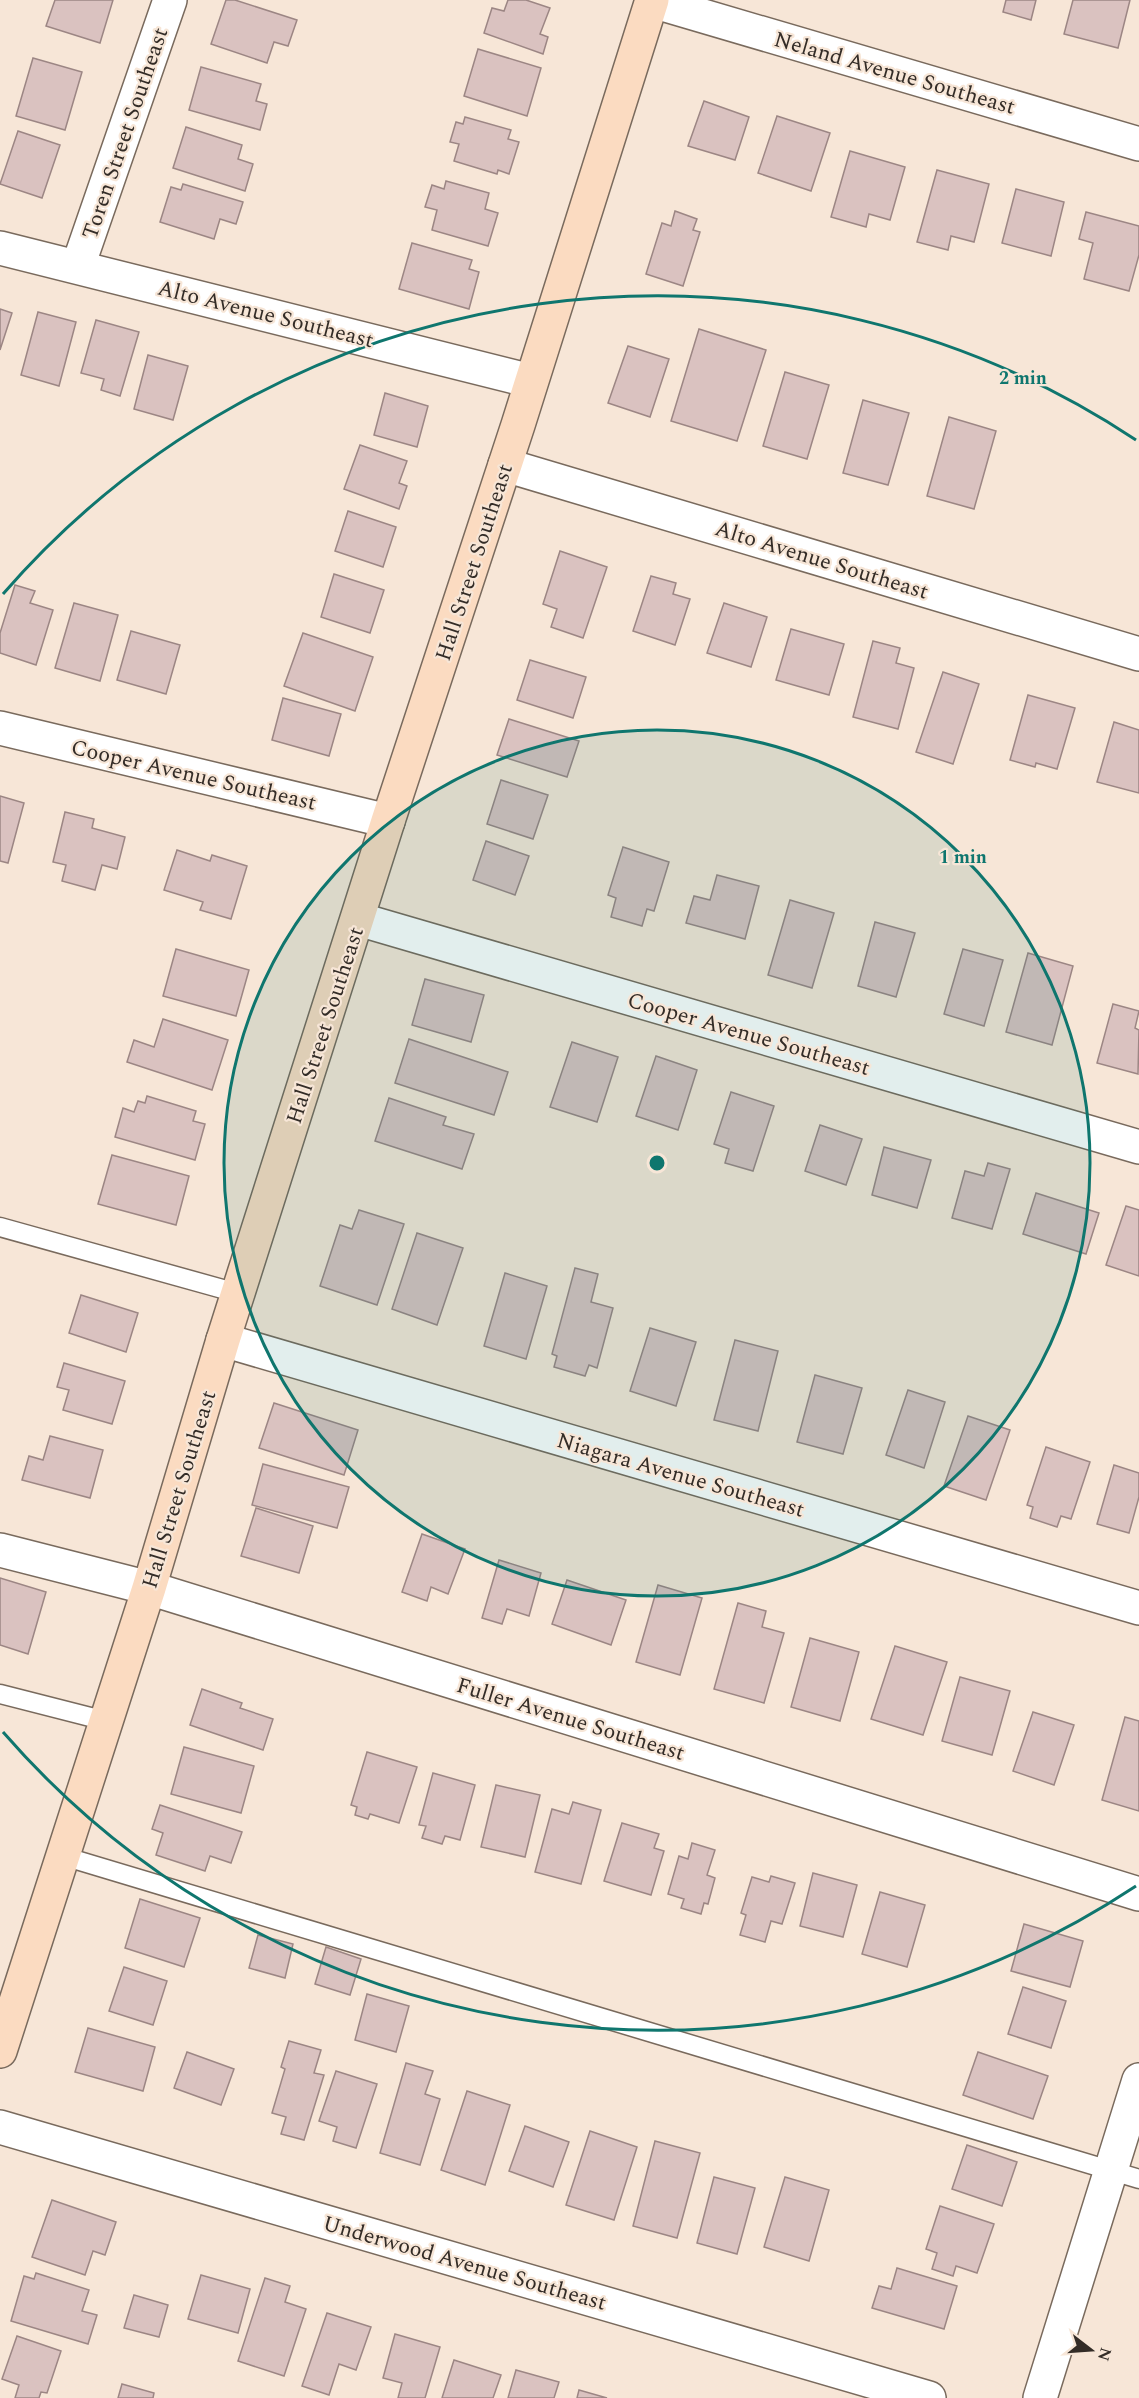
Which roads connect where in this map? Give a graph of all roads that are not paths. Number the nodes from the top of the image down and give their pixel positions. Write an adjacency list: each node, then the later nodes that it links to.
1 (170, 0): 5 (street, Toren Street Southeast)
2 (652, 0): 3 (street, Neland Avenue Southeast); 6 (main road, Hall Street Southeast)
3 (1139, 144)
4 (0, 248): 5 (street, Alto Avenue Southeast)
5 (78, 266): 6 (street, Alto Avenue Southeast)
6 (531, 381): 7 (main road, Hall Street Southeast)
7 (505, 465): 8 (street, Alto Avenue Southeast); 10 (main road, Hall Street Southeast)
8 (1139, 654)
9 (0, 728): 10 (street, Cooper Avenue Southeast)
10 (388, 821): 11 (main road, Hall Street Southeast)
11 (358, 919): 12 (street, Cooper Avenue Southeast); 14 (main road, Hall Street Southeast)
12 (1139, 1147)
13 (0, 1227): 14 (lane)
14 (237, 1293): 15 (main road, Hall Street Southeast)
15 (223, 1340): 17 (main road, Hall Street Southeast); 18 (street, Niagara Avenue Southeast)
16 (0, 1550): 17 (street, Fuller Avenue Southeast)
17 (149, 1588): 20 (main road, Hall Street Southeast); 22 (street, Fuller Avenue Southeast)
18 (1139, 1608)
19 (0, 1694): 20 (lane)
20 (106, 1722): 21 (main road, Hall Street Southeast)
21 (63, 1856): 23 (main road, Hall Street Southeast); 26 (lane)
22 (1139, 1894)
23 (2, 2040)
24 (1139, 2080): 26 (street)
25 (0, 2127): 27 (street, Underwood Avenue Southeast)
26 (1125, 2174): 28 (street)
27 (929, 2398)
28 (1040, 2398)

